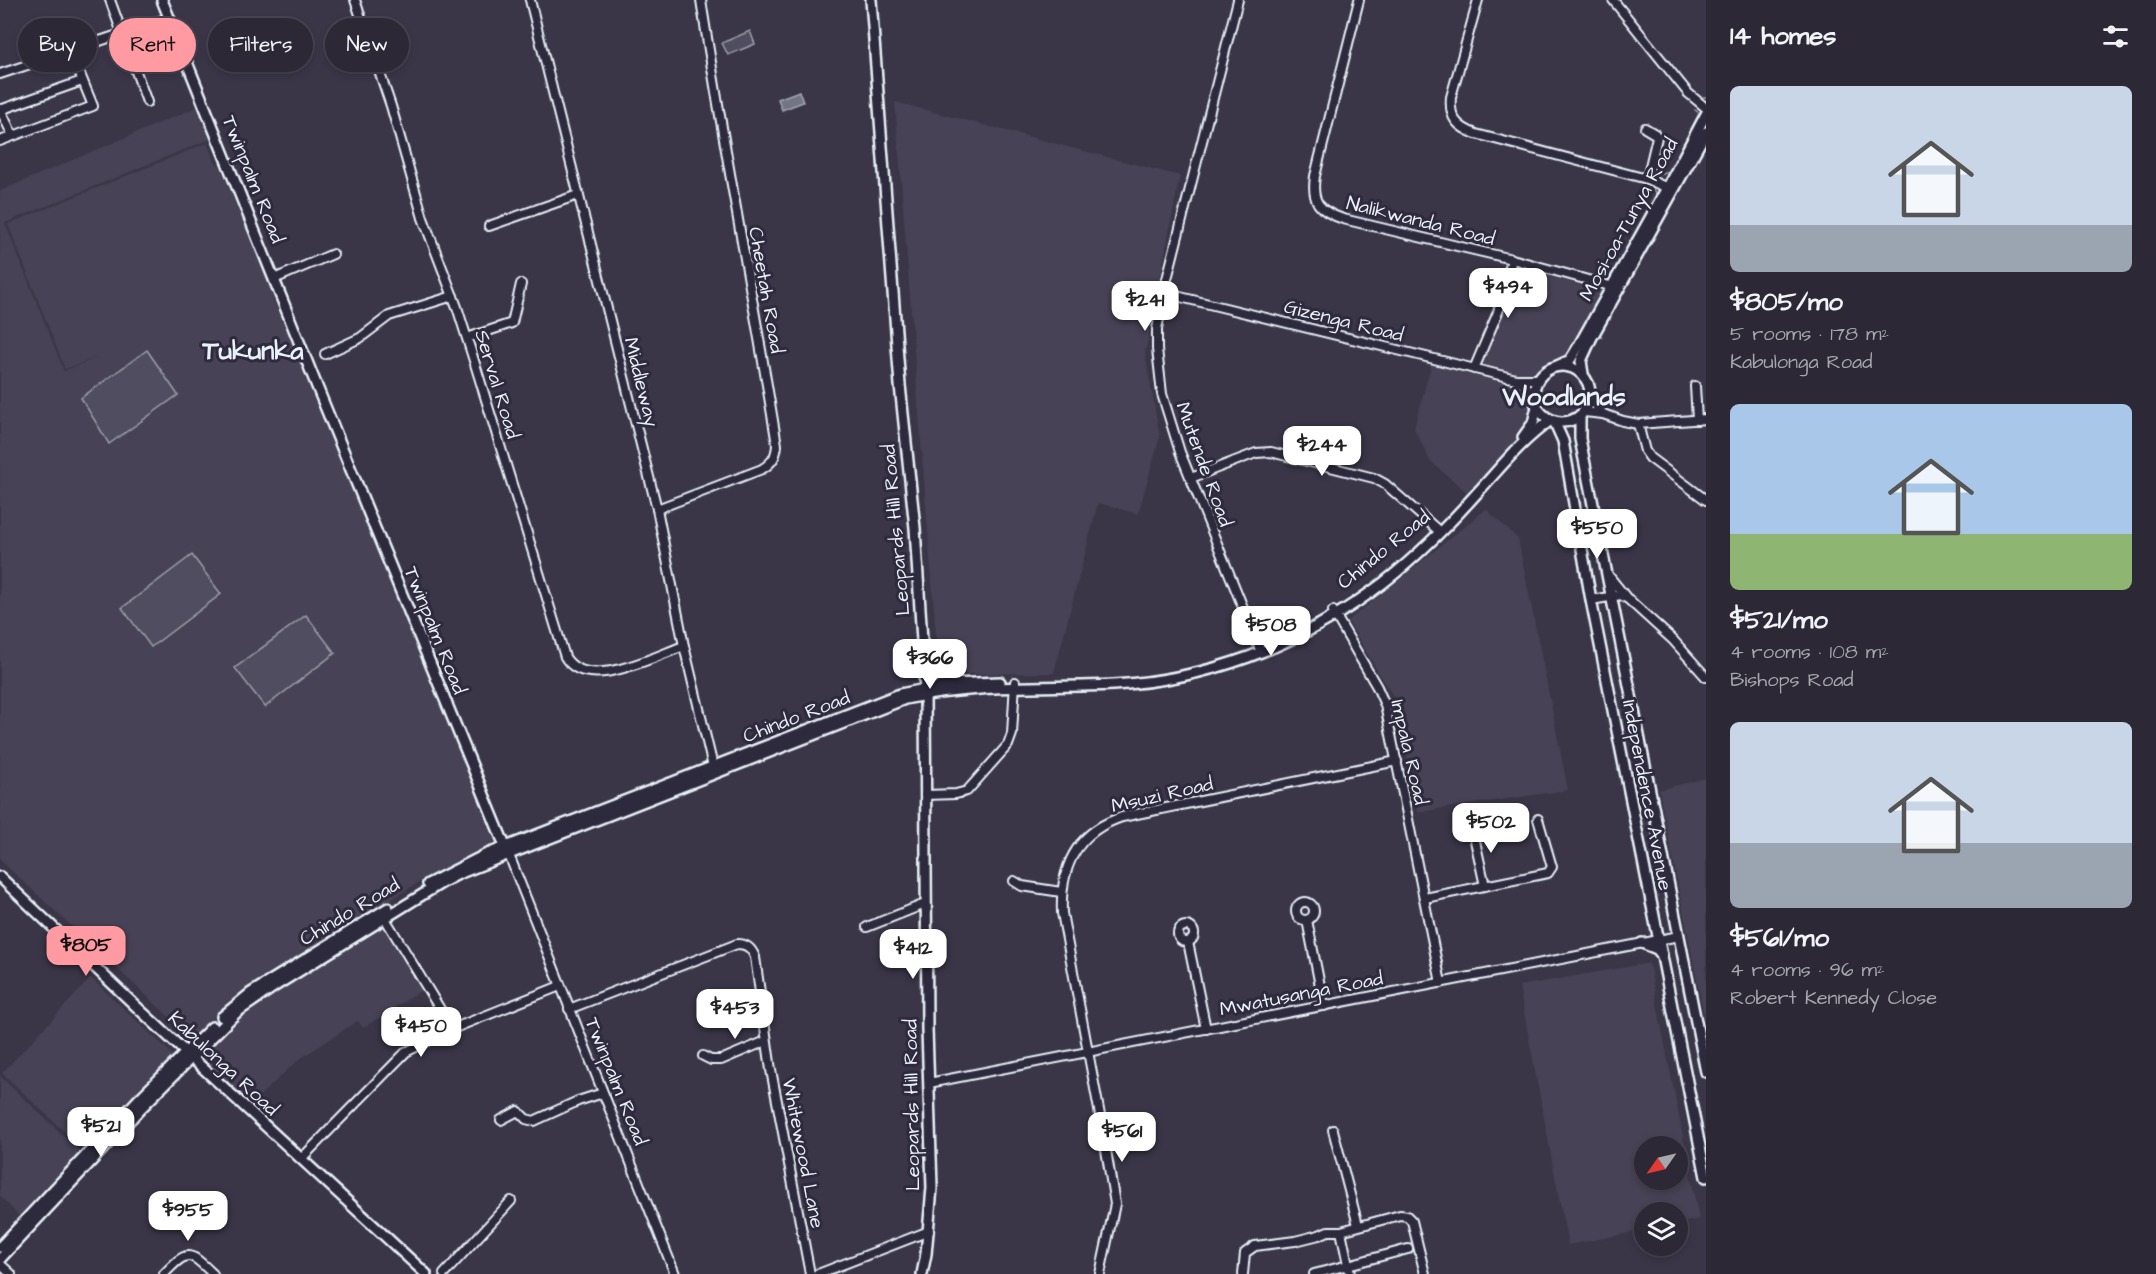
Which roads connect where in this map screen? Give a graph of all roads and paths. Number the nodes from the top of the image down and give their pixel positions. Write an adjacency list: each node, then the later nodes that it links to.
1 (110, 0): 11 (street)
2 (162, 0): 12 (main road, Twinpalm Road)
3 (356, 0): 37 (street, Serval Road)
4 (530, 0): 29 (street, Middleway)
5 (701, 0): 55 (street, Cheetah Road)
6 (870, 0): 64 (main road, Leopards Hill Road)
7 (1238, 0): 36 (street, Mutende Road)
8 (1359, 0): 32 (street, Nalikwanda Road)
9 (1478, 0): 27 (street)
10 (1613, 0): 20 (street)
11 (116, 18)
12 (169, 18)
13 (18, 68): 17 (street)
14 (80, 72): 18 (street)
15 (136, 72): 19 (street)
16 (191, 72): 33 (main road, Twinpalm Road)
17 (0, 74)
18 (82, 81): 21 (street); 25 (street)
19 (147, 102)
20 (1706, 108)
21 (0, 109): 25 (street)
22 (1706, 114): 28 (main road, Mosi-oa-Tunya Road)
23 (1645, 128): 27 (street)
24 (1706, 132): 28 (main road, Mosi-oa-Tunya Road)
25 (13, 136): 26 (street)
26 (0, 141)
27 (1647, 178): 28 (street)
28 (1671, 190): 35 (main road, Mosi-oa-Tunya Road)
29 (578, 195): 30 (street); 55 (street, Middleway)
30 (489, 226)
31 (333, 254): 33 (street)
32 (1512, 259): 35 (street, Nalikwanda Road); 41 (street)
33 (274, 279): 76 (main road, Twinpalm Road)
34 (521, 284): 38 (street)
35 (1615, 288): 40 (main road, Mosi-oa-Tunya Road); 42 (main road, Mosi-oa-Tunya Road)
36 (1164, 293): 41 (street, Gizenga Road); 53 (street, Mutende Road)
37 (453, 296): 38 (street, Serval Road); 39 (street)
38 (467, 338): 62 (street, Serval Road)
39 (325, 354)
40 (1557, 366): 42 (main road); 44 (main road)
41 (1474, 369): 43 (street, Gizenga Road)
42 (1583, 374): 46 (main road)
43 (1516, 379): 44 (street, Gizenga Road); 47 (street)
44 (1538, 379): 47 (main road)
45 (1695, 386): 51 (street)
46 (1590, 399): 48 (main road); 49 (street)
47 (1535, 403): 50 (main road); 56 (main road, Chindo Road)
48 (1582, 414): 49 (street); 50 (main road); 57 (main road, Independence Avenue)
49 (1603, 414): 52 (street)
50 (1552, 420): 56 (main road, Chindo Road); 60 (main road, Independence Avenue)
51 (1702, 420): 52 (street)
52 (1638, 424): 54 (street)
53 (1191, 478): 56 (street); 63 (street, Mutende Road)
54 (1706, 501)
55 (657, 509): 62 (street, Middleway)
56 (1439, 531): 61 (main road, Chindo Road)
57 (1605, 572): 58 (main road, Independence Avenue); 59 (street)
58 (1611, 597): 59 (street); 60 (street); 86 (main road, Independence Avenue)
59 (1628, 599): 65 (street)
60 (1591, 600): 87 (main road, Independence Avenue)
61 (1334, 613): 63 (main road, Chindo Road); 71 (street, Impala Road)
62 (684, 646): 72 (street, Middleway)
63 (1260, 650): 66 (main road, Chindo Road)
64 (924, 671): 67 (main road); 68 (main road, Leopards Hill Road); 69 (main road)
65 (1706, 677)
66 (1015, 685): 67 (main road, Chindo Road); 73 (street)
67 (942, 689): 68 (main road, Chindo Road); 70 (main road)
68 (925, 692): 69 (main road, Chindo Road); 70 (main road, Leopards Hill Road)
69 (908, 695): 70 (main road); 72 (main road, Chindo Road)
70 (925, 713): 73 (main road, Leopards Hill Road)
71 (1397, 761): 80 (street, Msuzi Road); 81 (street, Impala Road)
72 (714, 770): 76 (main road, Chindo Road)
73 (925, 795): 82 (main road, Leopards Hill Road)
74 (1538, 819): 79 (street)
75 (1472, 827): 79 (street)
76 (507, 851): 83 (main road, Chindo Road); 92 (street, Twinpalm Road)
77 (0, 877): 99 (main road, Kabulonga Road)
78 (1014, 881): 80 (street)
79 (1485, 886): 81 (street)
80 (1061, 892): 98 (street, Msuzi Road)
81 (1425, 898): 91 (street, Impala Road)
82 (926, 904): 85 (street); 102 (main road, Leopards Hill Road)
83 (383, 915): 95 (street); 99 (main road, Chindo Road)
84 (1306, 920): 93 (street)
85 (867, 927)
86 (1679, 936): 87 (street, Mwatusanga Road); 101 (main road, Independence Avenue)
87 (1659, 940): 89 (street, Mwatusanga Road); 90 (main road, Independence Avenue)
88 (1188, 942): 96 (street)
89 (1641, 943): 90 (main road); 91 (street, Mwatusanga Road)
90 (1662, 955): 107 (main road, Independence Avenue)
91 (1442, 982): 93 (street, Mwatusanga Road)
92 (560, 986): 94 (street, Twinpalm Road); 95 (street)
93 (1324, 1006): 96 (street, Mwatusanga Road)
94 (569, 1009): 97 (street, Whitewood Lane); 103 (street, Twinpalm Road)
95 (452, 1029): 106 (street)
96 (1206, 1029): 98 (street, Mwatusanga Road)
97 (766, 1041): 100 (street); 123 (street, Whitewood Lane)
98 (1087, 1052): 102 (street, Mwatusanga Road); 126 (street, Msuzi Road)
99 (189, 1055): 106 (main road, Kabulonga Road); 112 (main road); 114 (main road)
100 (703, 1056)
101 (1706, 1072)
102 (929, 1083): 110 (main road, Leopards Hill Road)
103 (603, 1093): 104 (street); 122 (street, Twinpalm Road)
104 (501, 1120)
105 (1333, 1130): 109 (street)
106 (302, 1158): 120 (main road, Kabulonga Road)
107 (1705, 1171)
108 (511, 1201): 121 (street)
109 (1358, 1225): 111 (street); 130 (street)
110 (929, 1231): 124 (street); 125 (main road, Leopards Hill Road)
111 (1341, 1231): 116 (street); 127 (street)
112 (0, 1247)
113 (1408, 1249): 116 (street)
114 (0, 1259)
115 (0, 1264): 117 (street)
116 (1348, 1265): 128 (street); 129 (street)
117 (10, 1274)
118 (165, 1274): 119 (street)
119 (213, 1274)
120 (426, 1274)
121 (444, 1274)
122 (675, 1274)
123 (810, 1274)
124 (818, 1274)
125 (922, 1274)
126 (1100, 1274)
127 (1243, 1274)
128 (1314, 1274)
129 (1350, 1274)
130 (1425, 1274)

